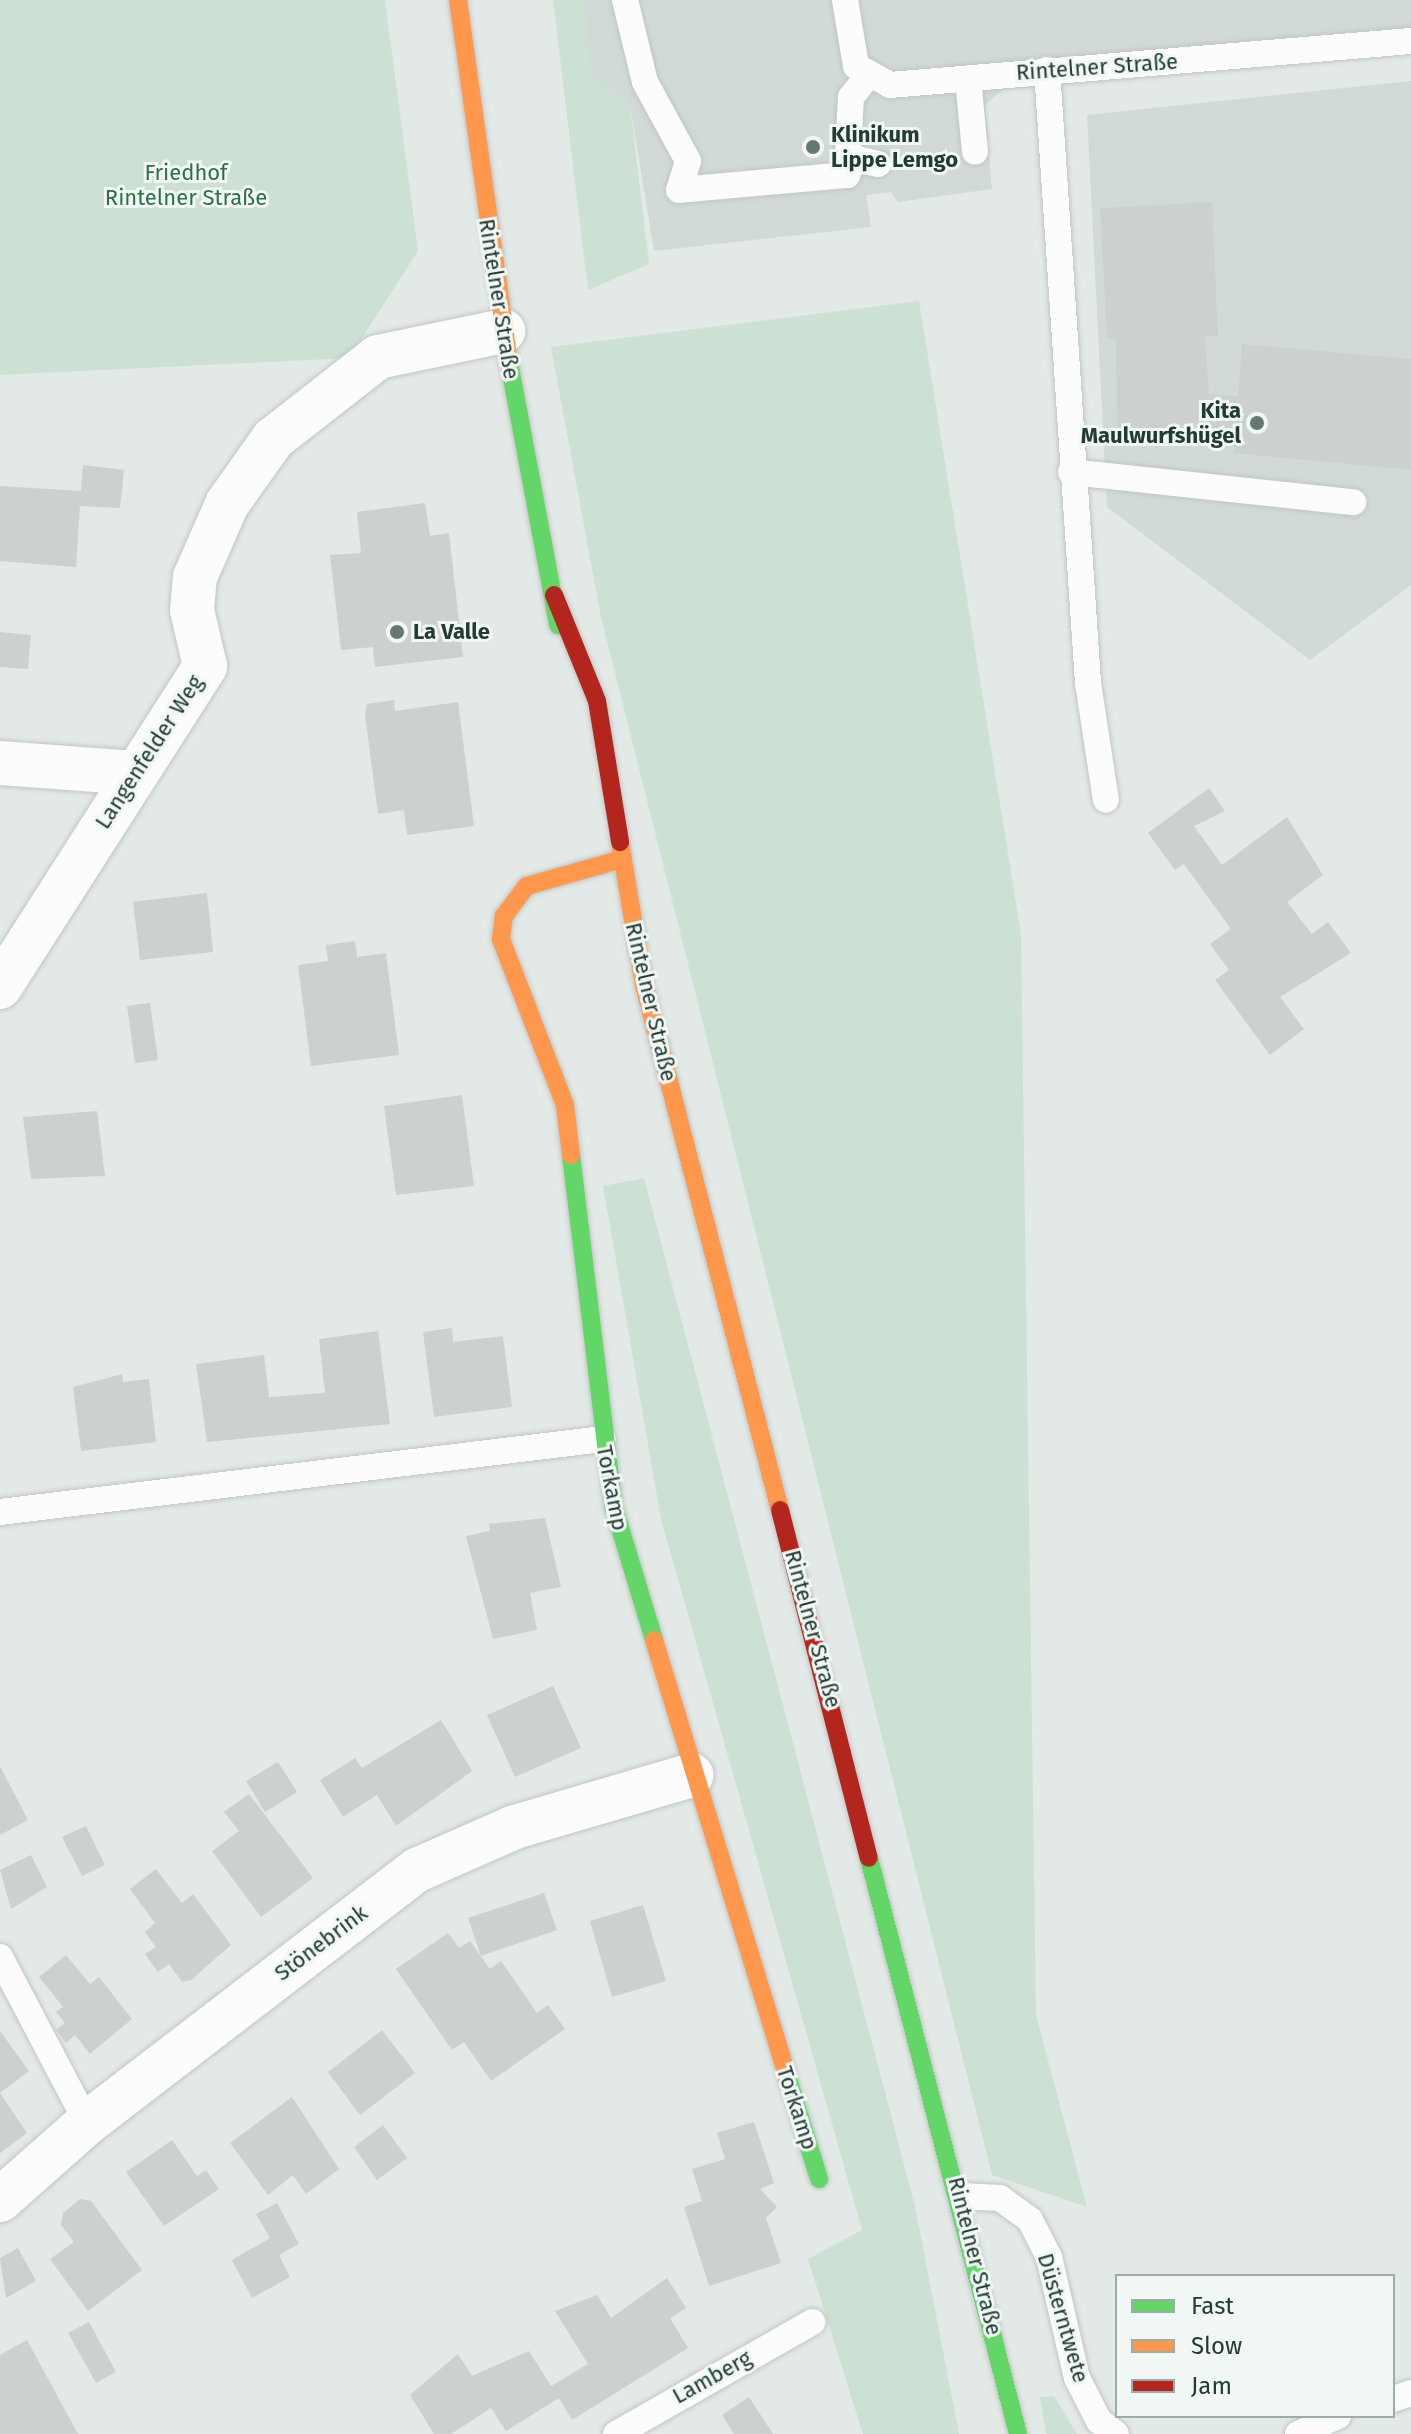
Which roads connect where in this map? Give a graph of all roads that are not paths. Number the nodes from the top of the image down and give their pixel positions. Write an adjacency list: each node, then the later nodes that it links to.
1 (458, 0): 11 (main road, Rintelner Straße)
2 (845, 0): 6 (lane)
3 (627, 11): 9 (lane)
4 (1411, 41): 5 (lane, Rintelner Straße)
5 (1047, 70): 7 (lane, Rintelner Straße); 12 (lane)
6 (867, 77): 7 (lane, Rintelner Straße); 9 (lane)
7 (968, 79): 8 (lane)
8 (975, 152)
9 (848, 157): 10 (lane)
10 (878, 164)
11 (503, 331): 14 (main road, Rintelner Straße); 18 (street, Langenfelder Weg)
12 (1071, 472): 13 (lane); 19 (lane)
13 (1353, 502)
14 (554, 595): 15 (main road, Rintelner Straße); 20 (main road, Rintelner Straße)
15 (570, 693)
16 (581, 735): 20 (main road, Rintelner Straße)
17 (0, 763): 18 (street)
18 (135, 773): 22 (street, Langenfelder Weg)
19 (1106, 800)
20 (612, 823): 21 (main road, Rintelner Straße)
21 (619, 860): 23 (main road, Torkamp); 29 (main road, Rintelner Straße)
22 (0, 987)
23 (603, 1439): 24 (lane); 25 (main road, Torkamp)
24 (0, 1512)
25 (692, 1775): 27 (street, Stönebrink); 28 (main road, Torkamp)
26 (0, 1957): 27 (lane)
27 (87, 2123): 30 (street, Stönebrink)
28 (819, 2179)
29 (961, 2196): 34 (main road, Rintelner Straße); 35 (lane, Düsterntwete)
30 (0, 2200)
31 (812, 2322): 33 (lane, Lamberg)
32 (1334, 2418): 36 (lane)
33 (616, 2434)
34 (1018, 2434)
35 (1116, 2434)
36 (1298, 2434)

